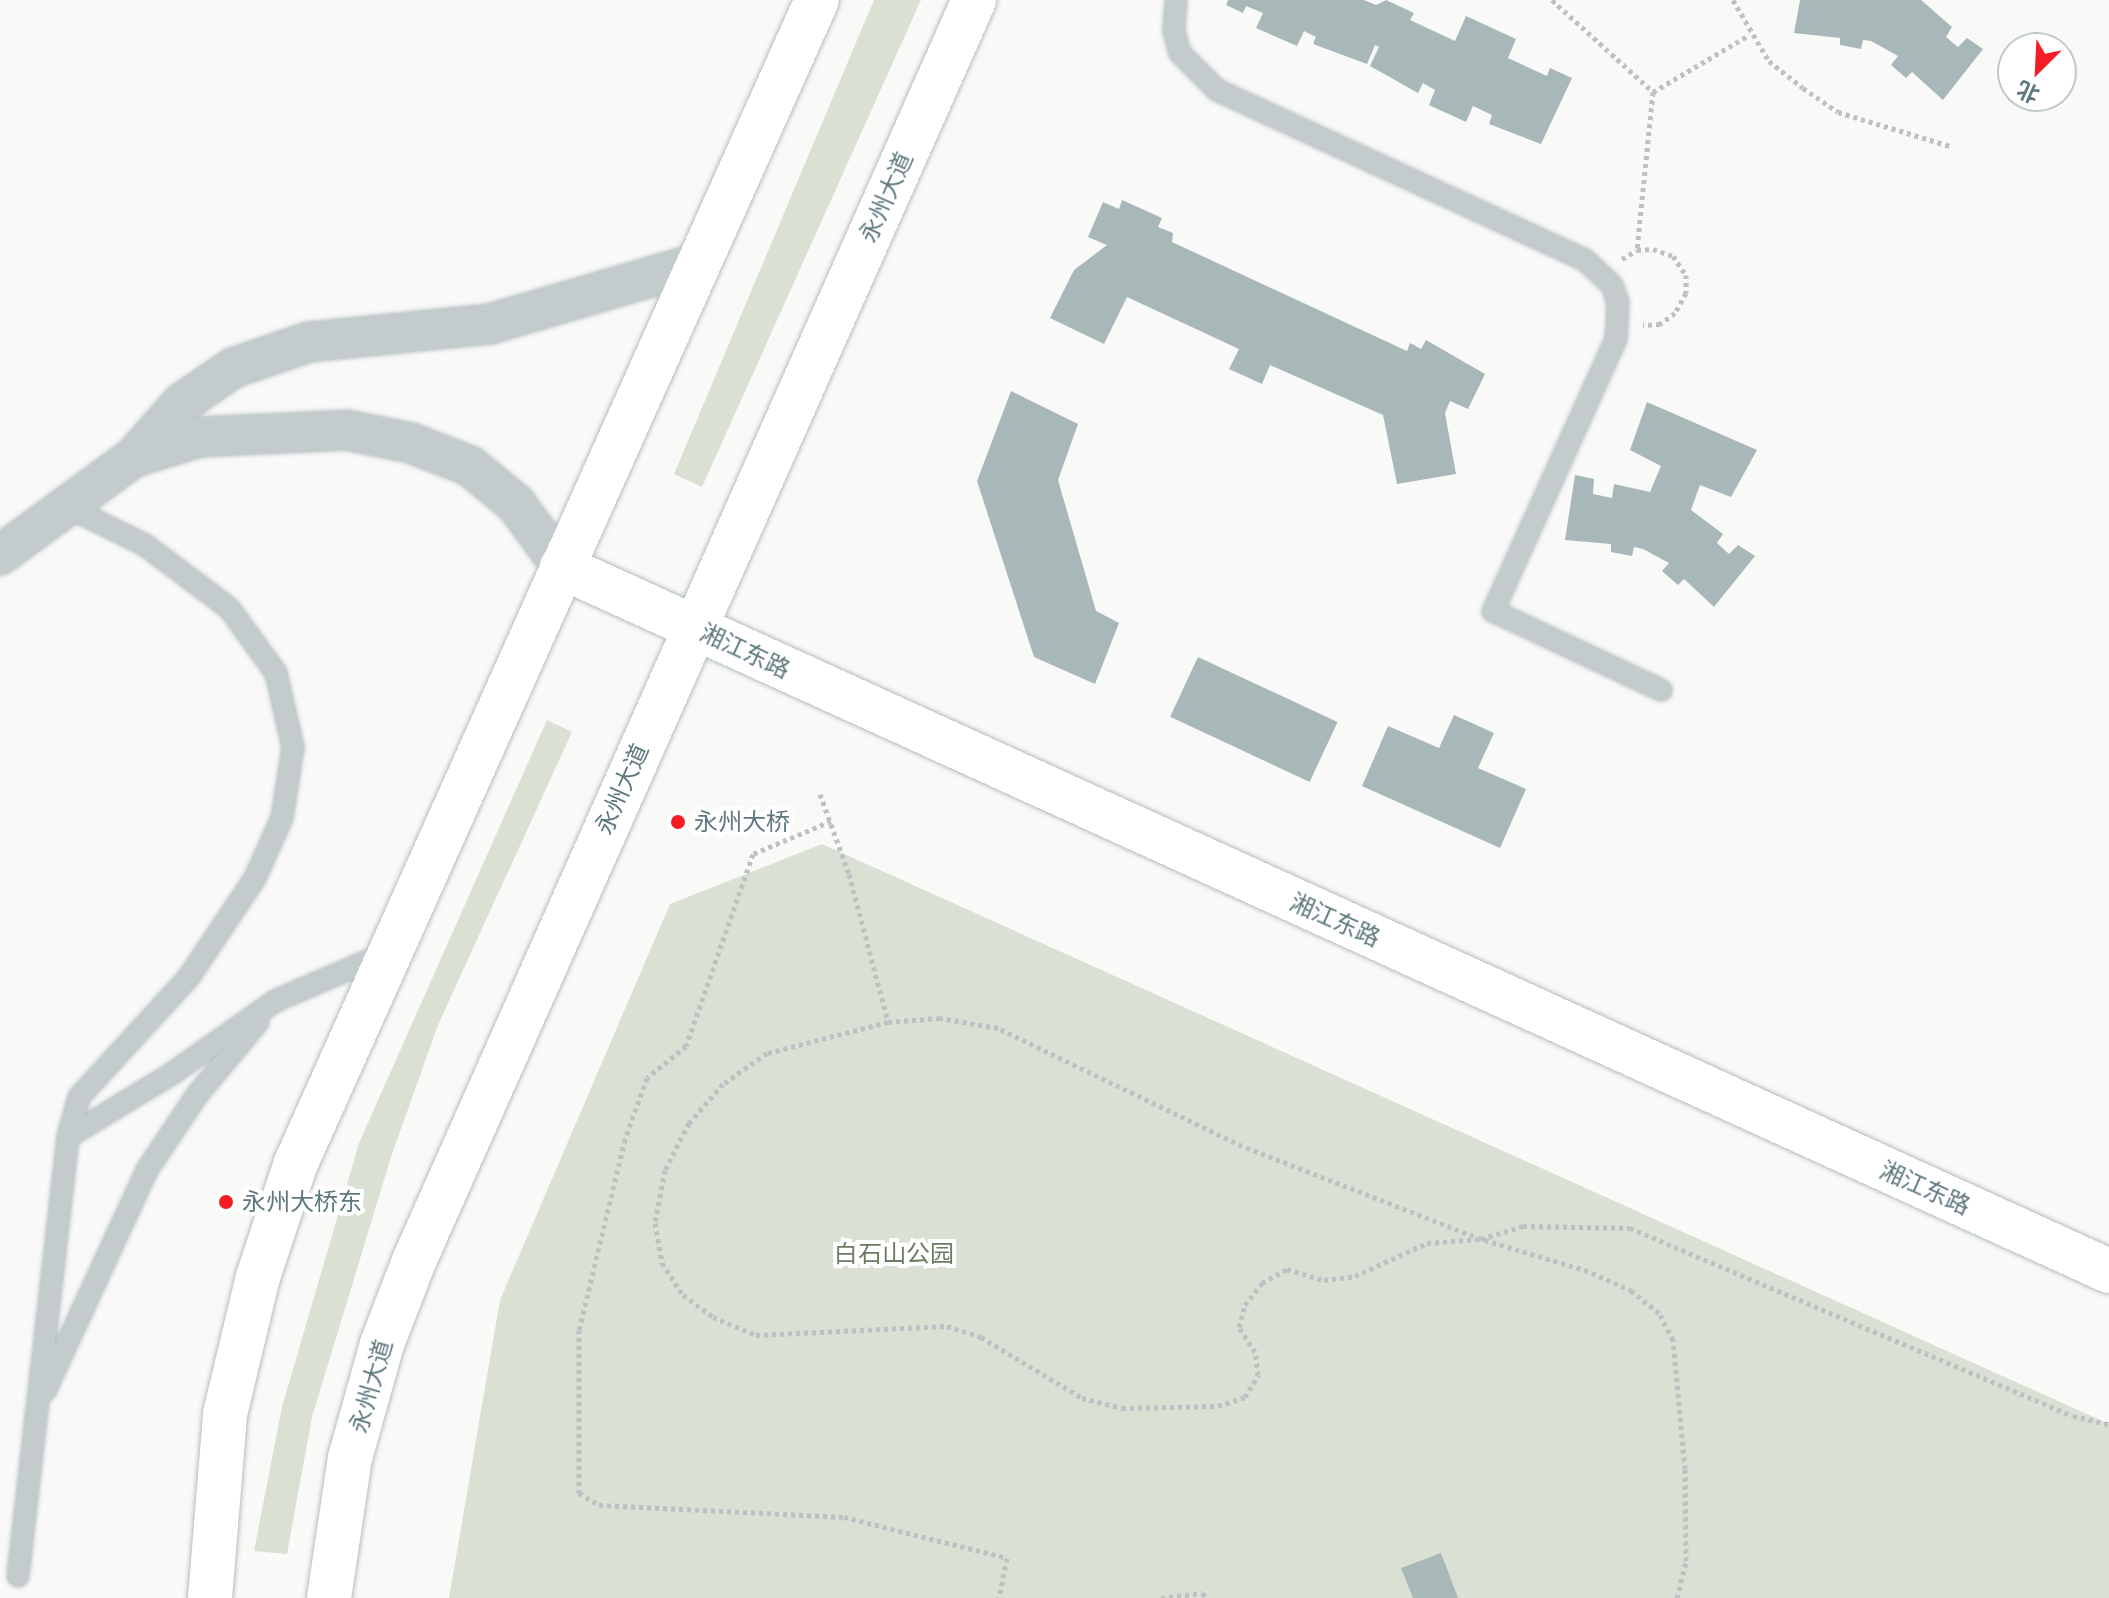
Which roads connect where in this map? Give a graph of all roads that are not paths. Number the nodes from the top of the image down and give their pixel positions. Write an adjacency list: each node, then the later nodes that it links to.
1 (817, 0): 4 (main road)
2 (974, 0): 9 (main road, 永州大道)
3 (1176, 0): 10 (lane)
4 (698, 263): 5 (street); 8 (main road)
5 (134, 457): 6 (street); 8 (street)
6 (66, 506): 7 (street); 13 (lane)
7 (0, 555)
8 (562, 567): 9 (main road, 湘江东路); 11 (main road)
9 (694, 627): 14 (main road, 湘江东路); 18 (main road, 永州大道)
10 (1661, 690)
11 (390, 952): 12 (lane); 17 (main road)
12 (275, 1001): 13 (lane); 15 (lane)
13 (68, 1137): 15 (lane)
14 (2109, 1271)
15 (37, 1409): 16 (lane)
16 (18, 1576)
17 (210, 1598)
18 (329, 1598)

